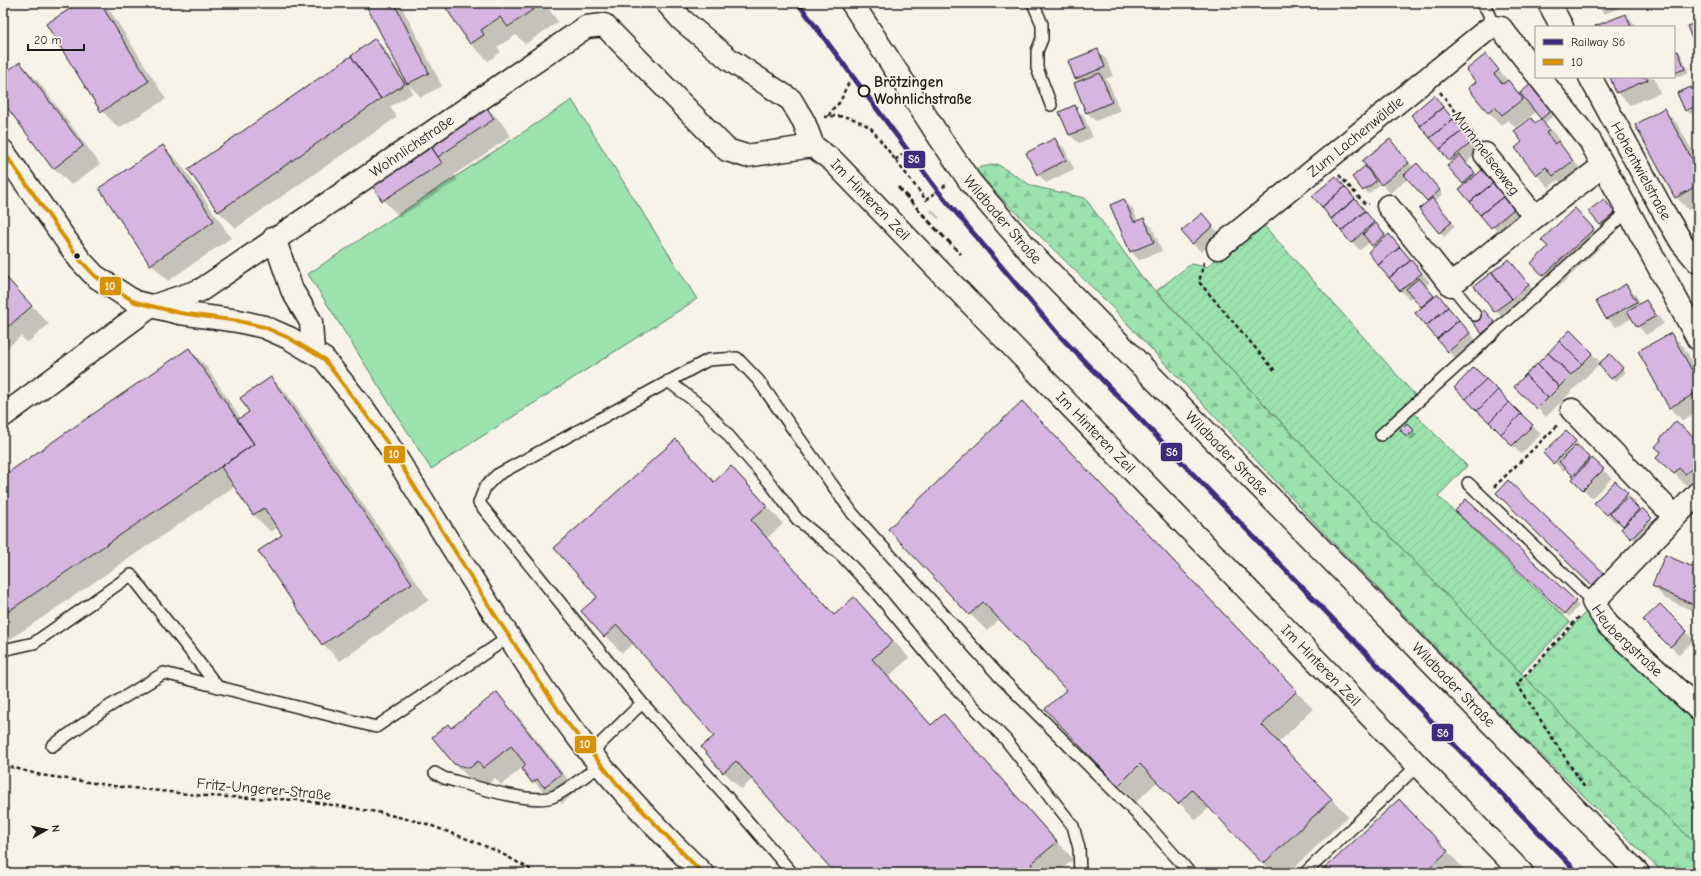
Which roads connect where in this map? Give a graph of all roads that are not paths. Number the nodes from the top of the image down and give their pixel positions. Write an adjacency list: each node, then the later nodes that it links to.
1 (667, 3): 12 (street, Im Hinteren Zeil)
2 (852, 3): 50 (street, Wildbader Straße)
3 (1034, 3): 11 (lane)
4 (1481, 3): 7 (lane)
5 (1549, 3): 6 (street)
6 (1561, 26)
7 (1494, 27): 8 (street); 20 (street, Zum Lachenwäldle)
8 (1535, 72)
9 (1540, 78): 15 (street)
10 (1591, 78): 21 (street, Hohentwielstraße)
11 (1051, 106)
12 (813, 146): 19 (street, Wohnlichstraße); 42 (street, Im Hinteren Zeil)
13 (3, 151): 23 (street)
14 (1486, 154): 18 (street, Mummelseeweg)
15 (1603, 166): 17 (street); 18 (street)
16 (1388, 206): 22 (street)
17 (1628, 211): 25 (street); 30 (lane)
18 (1535, 217): 22 (street)
19 (274, 238): 23 (street, Wohnlichstraße); 26 (street)
20 (1218, 248)
21 (1698, 262)
22 (1451, 285): 24 (lane)
23 (150, 307): 26 (street); 29 (street, Wohnlichstraße)
24 (1475, 315)
25 (1698, 339)
26 (313, 352): 35 (street)
27 (668, 381): 38 (lane); 46 (lane); 47 (lane)
28 (1572, 410): 33 (street)
29 (3, 416)
30 (1381, 435)
31 (1468, 483): 34 (lane)
32 (1698, 493): 33 (street, Heubergstraße)
33 (1674, 516): 34 (street, Heubergstraße)
34 (1593, 602): 39 (street, Heubergstraße)
35 (509, 637): 37 (lane); 41 (street)
36 (3, 650): 37 (lane)
37 (218, 687): 40 (lane)
38 (642, 703): 41 (lane); 45 (lane)
39 (1698, 708)
40 (52, 746)
41 (596, 759): 43 (lane); 44 (street)
42 (1417, 766): 48 (lane); 49 (street, Im Hinteren Zeil)
43 (435, 773)
44 (702, 873)
45 (792, 873)
46 (1080, 873)
47 (1190, 873)
48 (1305, 873)
49 (1522, 873)
50 (1638, 873)

